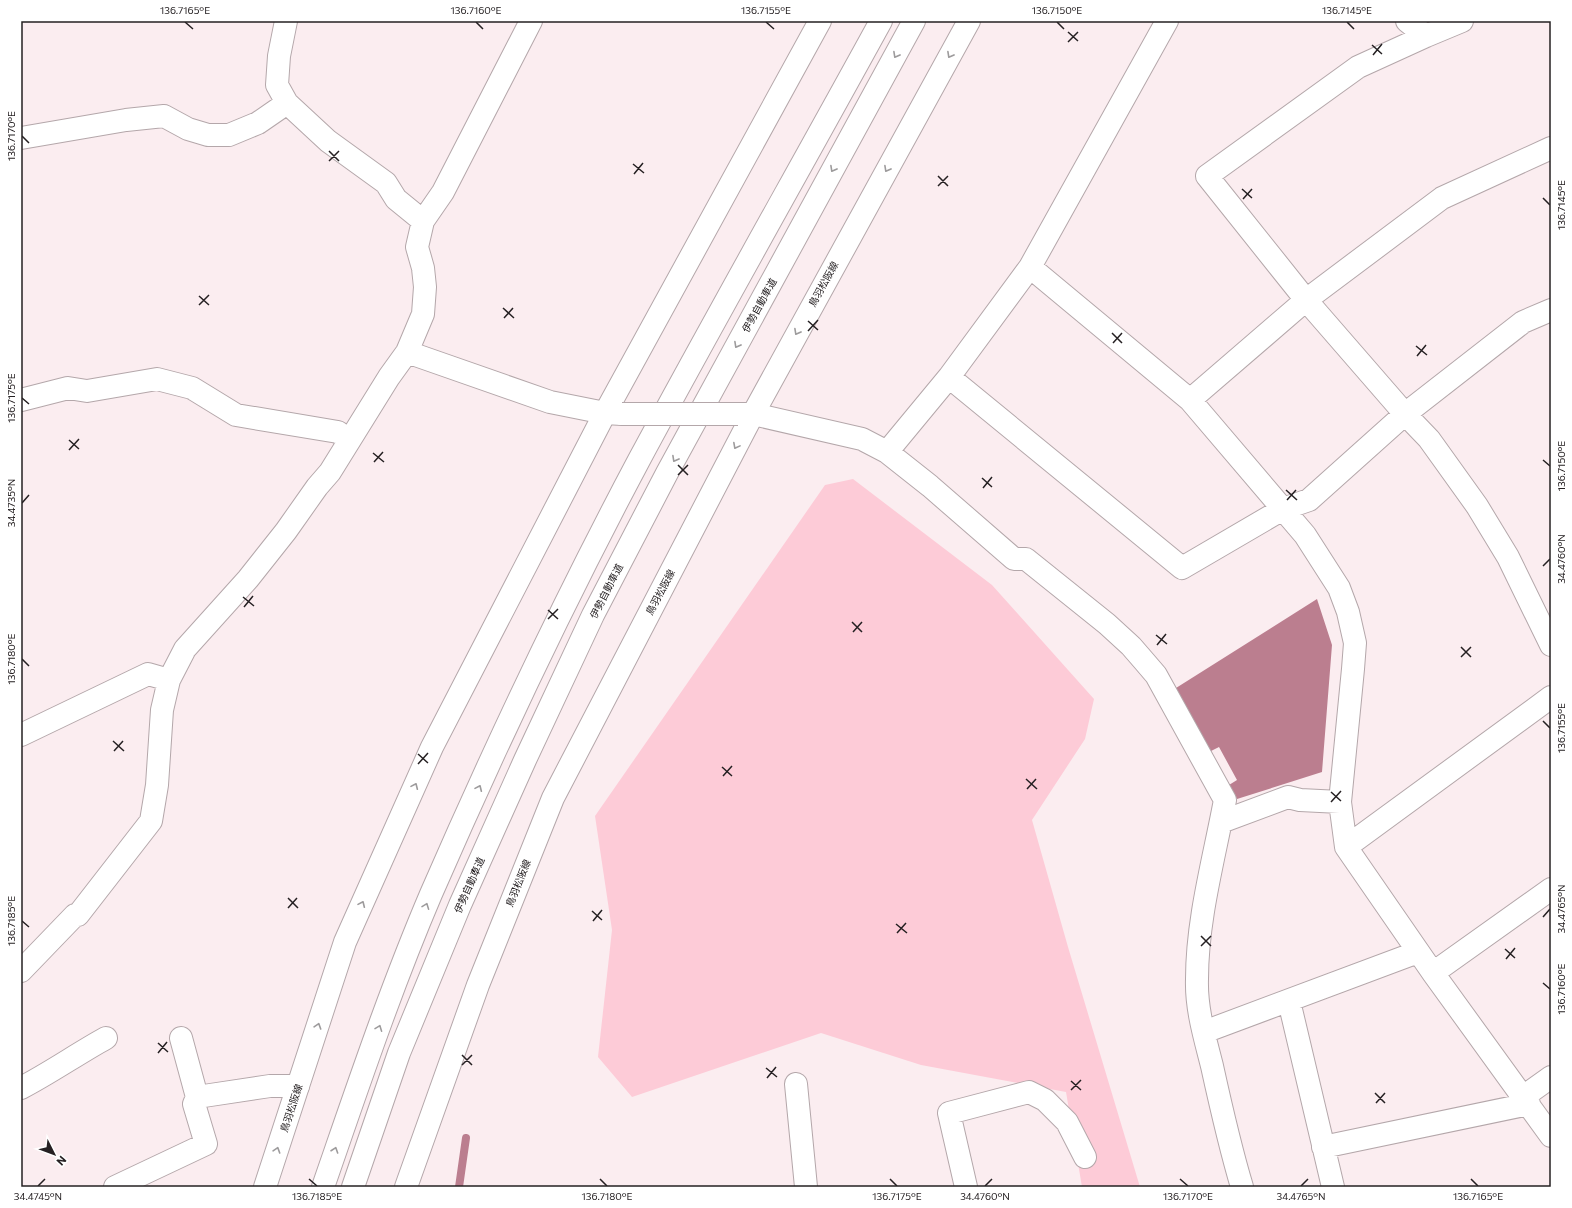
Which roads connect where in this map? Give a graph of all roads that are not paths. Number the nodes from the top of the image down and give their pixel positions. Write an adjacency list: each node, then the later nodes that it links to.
1 (286, 21): 11 (main road)
2 (531, 21): 14 (main road)
3 (820, 21): 22 (main road, 鳥羽松阪線)
4 (881, 21): 54 (main road, one-way to 4)
5 (914, 21): 55 (main road, 伊勢自動車道, one-way to 55)
6 (968, 21): 23 (main road, 鳥羽松阪線, one-way to 23)
7 (1167, 21): 15 (main road)
8 (1406, 21): 10 (main road)
9 (1462, 21): 10 (main road)
10 (1426, 36): 16 (main road)
11 (287, 103): 12 (main road); 14 (main road)
12 (21, 138)
13 (1551, 148): 16 (main road)
14 (423, 221): 18 (main road)
15 (1030, 267): 19 (main road); 21 (main road)
16 (1306, 300): 21 (main road); 24 (main road)
17 (1551, 310): 24 (main road)
18 (407, 352): 22 (main road); 25 (main road)
19 (949, 377): 26 (main road); 27 (main road)
20 (21, 400): 25 (main road)
21 (1190, 400): 27 (main road)
22 (614, 414): 23 (main road, bridge); 45 (main road, 鳥羽松阪線, one-way to 22)
23 (745, 414): 26 (main road); 56 (main road, 鳥羽松阪線, one-way to 56)
24 (1405, 414): 27 (main road); 28 (main road)
25 (349, 441): 29 (main road)
26 (886, 452): 33 (main road)
27 (1283, 509): 32 (main road)
28 (1551, 645)
29 (169, 680): 31 (main road); 37 (main road)
30 (1551, 697): 34 (main road)
31 (21, 735)
32 (1340, 802): 33 (main road); 34 (main road)
33 (1221, 822): 40 (main road)
34 (1346, 847): 36 (main road)
35 (1551, 889): 38 (main road)
36 (1418, 952): 38 (main road); 39 (main road)
37 (21, 971)
38 (1433, 973): 48 (main road)
39 (1288, 1001): 40 (main road); 50 (main road)
40 (1204, 1032): 59 (main road)
41 (106, 1038): 46 (main road)
42 (180, 1038): 47 (main road)
43 (1551, 1077): 48 (main road)
44 (796, 1084): 57 (main road)
45 (298, 1086): 47 (main road); 53 (main road, 鳥羽松阪線, one-way to 45)
46 (21, 1088)
47 (197, 1097): 52 (main road)
48 (1526, 1100): 49 (main road); 50 (main road)
49 (1551, 1136)
50 (1323, 1147): 60 (main road)
51 (1085, 1157): 58 (main road)
52 (115, 1187)
53 (265, 1187)
54 (323, 1187)
55 (353, 1187)
56 (406, 1187)
57 (806, 1187)
58 (966, 1187)
59 (1242, 1187)
60 (1333, 1187)

